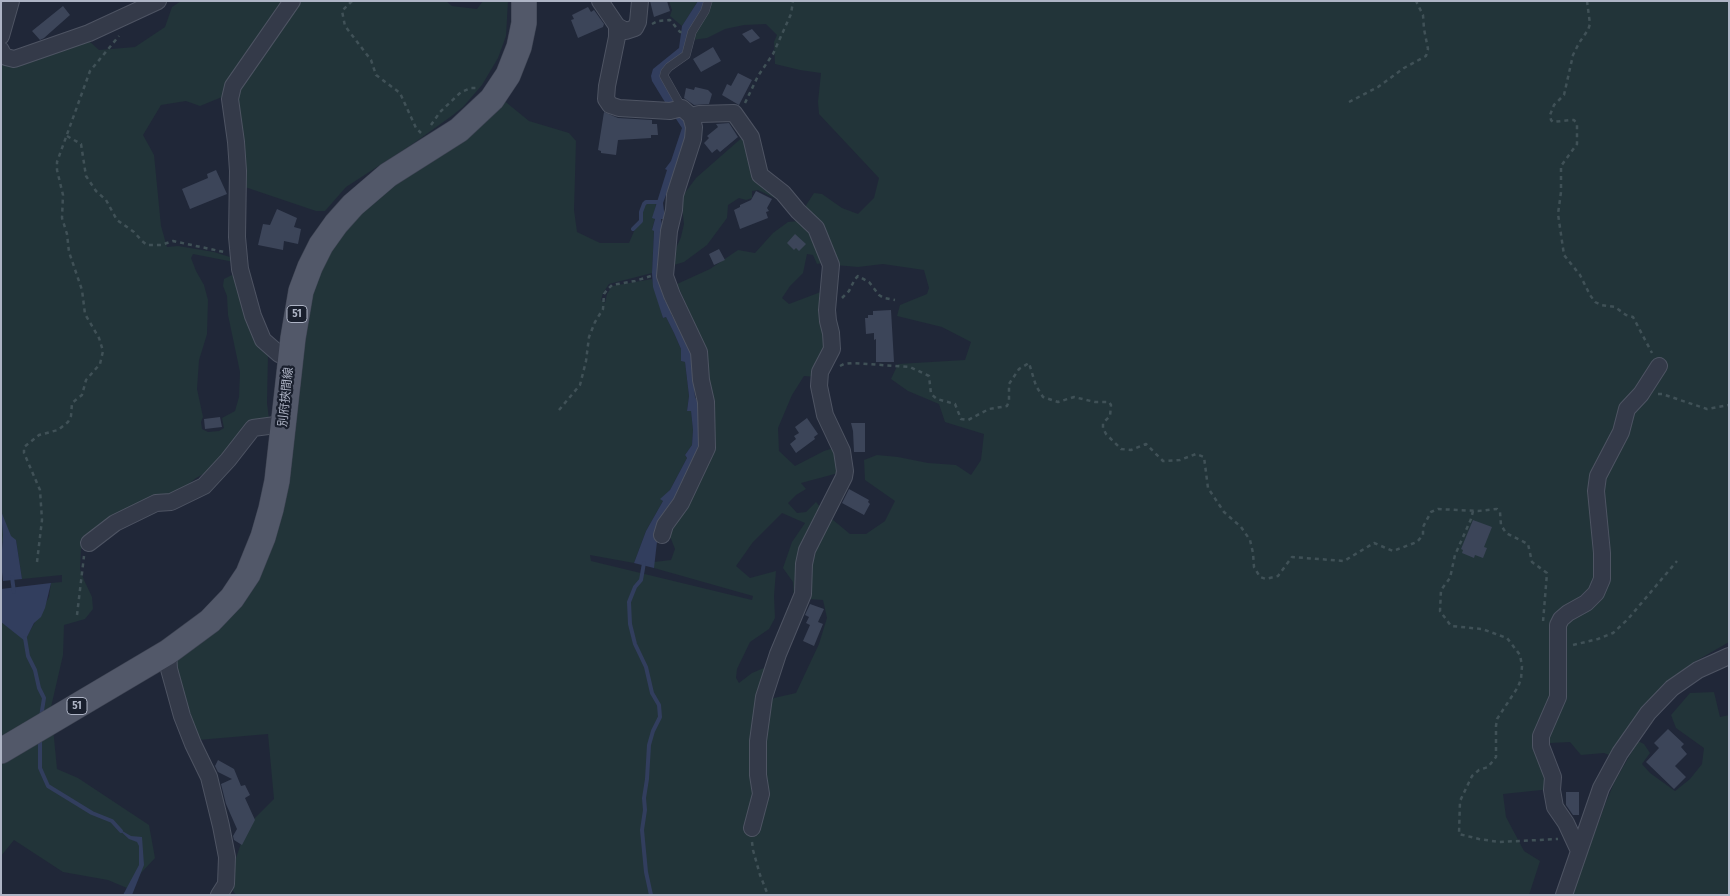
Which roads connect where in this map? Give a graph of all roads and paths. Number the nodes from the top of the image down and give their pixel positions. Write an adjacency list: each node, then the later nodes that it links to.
1 (11, 1): 14 (street)
2 (158, 1): 15 (street)
3 (292, 1): 23 (street)
4 (352, 1): 22 (path)
5 (600, 1): 12 (street)
6 (640, 1): 12 (street)
7 (708, 1): 18 (lane)
8 (793, 1): 19 (path)
9 (1416, 1): 17 (path)
10 (1587, 1): 29 (path)
11 (524, 6): 27 (main road, 別府挾間線 / 51)
12 (618, 26): 18 (street)
13 (120, 35): 21 (path)
14 (1, 36)
15 (1, 50)
16 (482, 89): 20 (path)
17 (1349, 102)
18 (681, 111): 19 (street); 35 (street)
19 (734, 113): 44 (street)
20 (427, 131)
21 (66, 136): 23 (path); 38 (path)
22 (424, 137)
23 (238, 255): 27 (street)
24 (650, 276): 32 (path)
25 (841, 299): 26 (path)
26 (895, 300)
27 (290, 358): 33 (main road, 別府挾間線 / 51)
28 (858, 365): 34 (path)
29 (1659, 366): 30 (street)
30 (1637, 398): 31 (path); 40 (street)
31 (1729, 405)
32 (559, 410)
33 (283, 424): 36 (street); 42 (main road, 別府挾間線 / 51)
34 (1472, 511): 40 (path); 45 (path)
35 (662, 535)
36 (89, 543): 39 (path)
37 (1677, 561): 40 (path)
38 (36, 562)
39 (77, 615)
40 (1559, 644): 46 (street)
41 (1729, 656): 46 (street)
42 (160, 657): 43 (main road, 別府挾間線 / 51); 47 (street)
43 (1, 751)
44 (752, 828): 48 (path)
45 (1550, 839)
46 (1579, 851): 49 (street)
47 (219, 895)
48 (768, 895)
49 (1564, 895)

